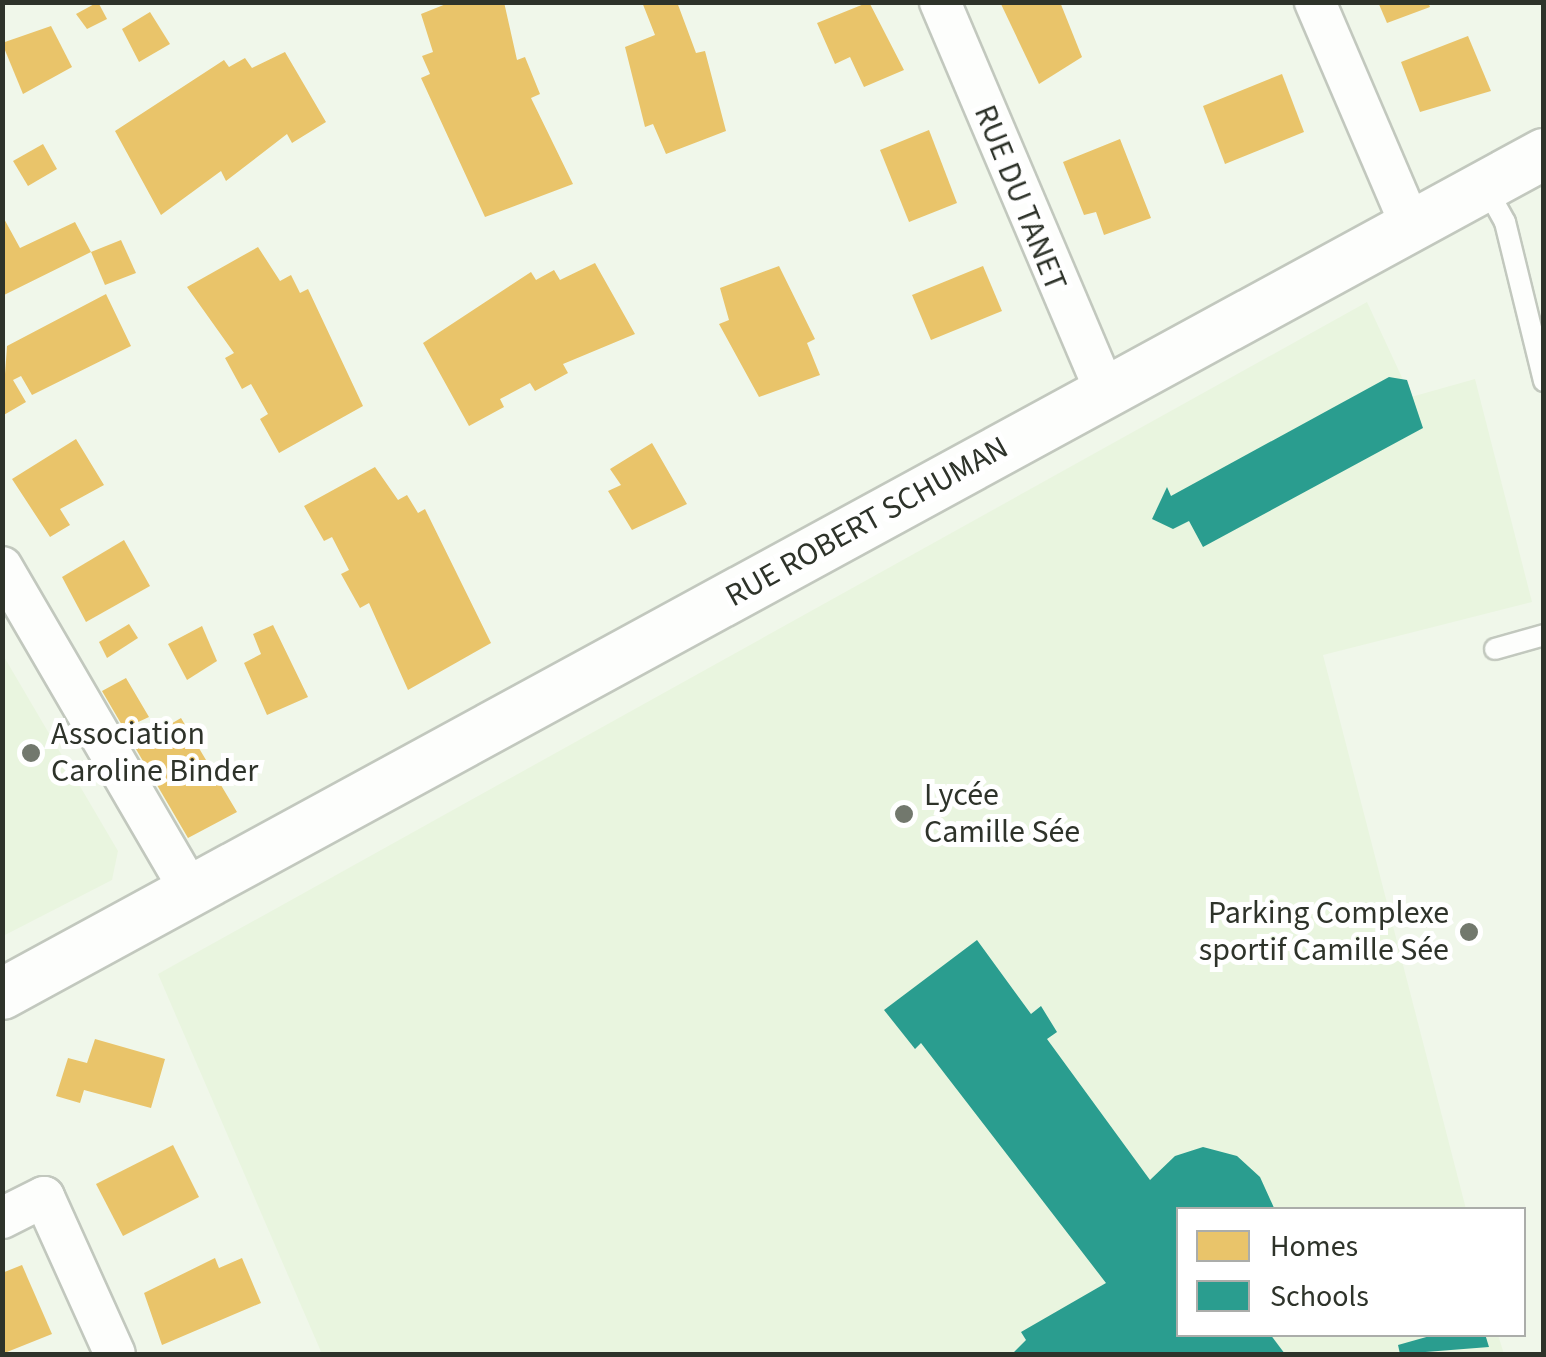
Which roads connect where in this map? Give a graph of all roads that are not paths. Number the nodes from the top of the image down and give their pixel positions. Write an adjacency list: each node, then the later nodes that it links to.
1 (940, 2): 7 (street, RUE DU TANET)
2 (1314, 2): 5 (street)
3 (1544, 154): 4 (street, RUE ROBERT SCHUMAN)
4 (1484, 184): 5 (street, RUE ROBERT SCHUMAN); 6 (lane)
5 (1410, 224): 7 (street, RUE ROBERT SCHUMAN)
6 (1544, 380)
7 (1105, 391): 11 (street, RUE ROBERT SCHUMAN)
8 (2, 567): 11 (street)
9 (1544, 635): 10 (lane)
10 (1494, 648)
11 (192, 893): 12 (street, RUE ROBERT SCHUMAN)
12 (2, 994)
13 (2, 1218): 14 (street)
14 (115, 1354)

